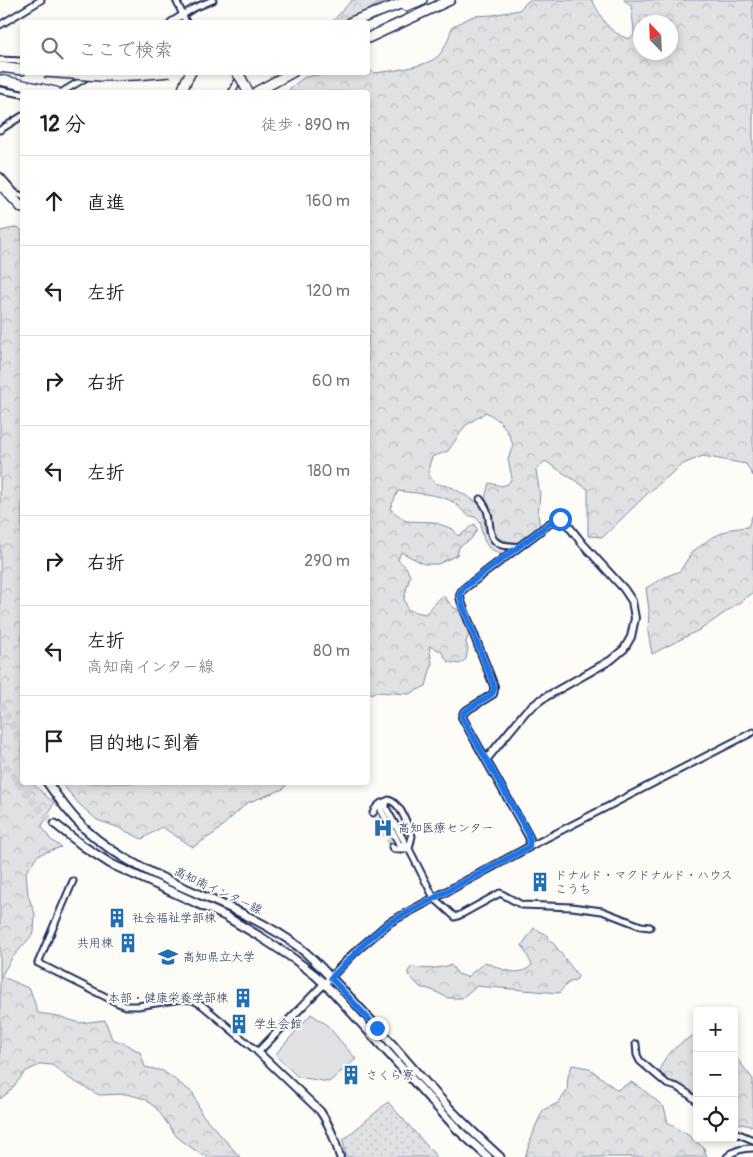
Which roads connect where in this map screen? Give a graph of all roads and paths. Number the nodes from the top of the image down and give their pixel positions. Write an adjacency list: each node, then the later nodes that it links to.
1 (41, 0): 12 (street)
2 (176, 0): 7 (street)
3 (213, 0): 7 (street)
4 (411, 0): 10 (highway)
5 (422, 0): 11 (highway)
6 (450, 0): 13 (highway)
7 (183, 15): 8 (street); 9 (street)
8 (174, 20)
9 (185, 20)
10 (356, 20)
11 (369, 20)
12 (0, 25)
13 (370, 37)
14 (20, 61): 15 (street)
15 (1, 63): 16 (highway)
16 (20, 68)
17 (86, 75): 19 (highway, bridge)
18 (89, 75): 27 (street)
19 (136, 75)
20 (190, 75): 28 (highway)
21 (238, 75): 30 (highway, bridge)
22 (240, 75): 29 (street)
23 (287, 75): 31 (highway)
24 (0, 80): 26 (highway)
25 (0, 90): 32 (street)
26 (47, 90)
27 (65, 90)
28 (183, 90)
29 (233, 90)
30 (247, 90)
31 (260, 90)
32 (20, 94)
33 (20, 117): 34 (street)
34 (0, 130)
35 (0, 176): 38 (street)
36 (0, 184): 39 (highway)
37 (0, 193): 40 (highway)
38 (20, 195)
39 (20, 209)
40 (20, 209)
41 (480, 499): 42 (street)
42 (518, 547): 44 (street); 44 (street)
43 (753, 732): 51 (street)
44 (486, 760): 51 (street)
45 (49, 785): 56 (main road, 高知南インター線)
46 (387, 801): 47 (street); 52 (street); 52 (street)
47 (381, 804): 48 (street); 52 (street)
48 (373, 813)
49 (55, 824): 57 (main road, 高知南インター線)
50 (392, 847): 52 (street)
51 (529, 847): 54 (street)
52 (409, 849): 54 (street)
53 (73, 881): 59 (street)
54 (434, 898): 55 (street); 56 (street)
55 (650, 927)
56 (331, 978): 57 (street); 66 (main road, 高知南インター線)
57 (324, 984): 59 (street); 65 (main road, 高知南インター線)
58 (636, 1044): 60 (street)
59 (258, 1052): 64 (street)
60 (693, 1098)
61 (738, 1134): 62 (street)
62 (753, 1140)
63 (753, 1148): 67 (street)
64 (340, 1157)
65 (488, 1157)
66 (500, 1157)
67 (727, 1157)

